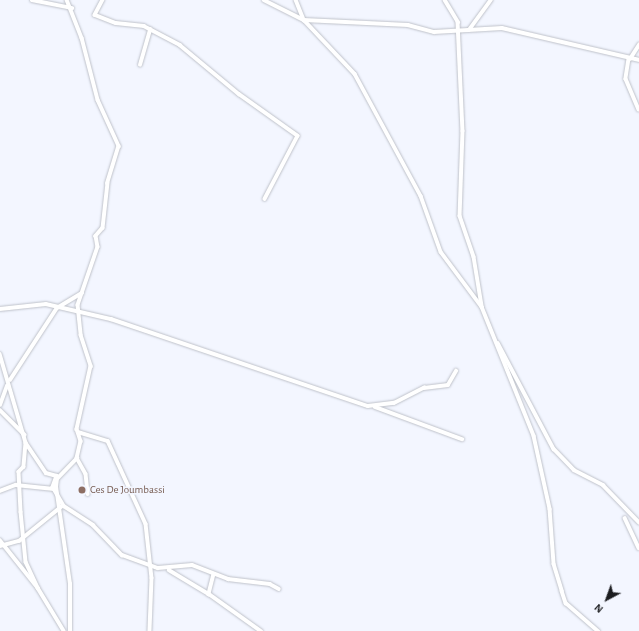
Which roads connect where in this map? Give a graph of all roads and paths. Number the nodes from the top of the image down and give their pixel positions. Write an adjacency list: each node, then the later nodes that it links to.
1 (32, 0): 8 (street)
2 (67, 0): 8 (street)
3 (103, 0): 10 (street)
4 (264, 0): 9 (street)
5 (296, 0): 9 (street)
6 (445, 0): 12 (street)
7 (492, 0): 11 (street)
8 (72, 8): 19 (street)
9 (304, 20): 12 (street); 21 (street)
10 (150, 29): 16 (street); 18 (street)
11 (469, 30): 12 (street); 14 (street)
12 (458, 31): 21 (street)
13 (639, 45): 14 (street)
14 (630, 59): 15 (street); 17 (street)
15 (639, 60)
16 (140, 65)
17 (639, 109)
18 (265, 199)
19 (83, 291): 20 (street); 23 (street)
20 (59, 306): 22 (street); 23 (street); 27 (street)
21 (482, 307): 24 (street)
22 (0, 309)
23 (78, 311): 30 (street); 32 (street)
24 (490, 328): 44 (street); 60 (street)
25 (0, 354): 27 (street)
26 (456, 371): 30 (street)
27 (10, 381): 28 (street)
28 (7, 386): 29 (street); 33 (street)
29 (0, 405)
30 (368, 406): 34 (street)
31 (0, 410): 33 (street)
32 (78, 432): 36 (street); 50 (street)
33 (26, 436): 35 (street)
34 (462, 439)
35 (26, 443): 37 (street); 38 (street)
36 (77, 458): 40 (street); 41 (street)
37 (20, 485): 38 (street); 39 (street); 45 (street)
38 (54, 490): 41 (street)
39 (0, 491)
40 (88, 494)
41 (60, 499): 42 (street)
42 (62, 507): 45 (street); 50 (street); 57 (street)
43 (625, 518): 49 (street)
44 (639, 522)
45 (24, 538): 47 (street); 53 (street)
46 (0, 540): 47 (street)
47 (5, 545): 48 (street); 53 (street)
48 (0, 546)
49 (639, 548)
50 (149, 563): 51 (street); 58 (street)
51 (166, 569): 52 (street); 55 (street)
52 (214, 574): 54 (street); 55 (street)
53 (38, 588): 56 (street)
54 (279, 589)
55 (209, 594): 59 (street)
56 (64, 631)
57 (70, 631)
58 (150, 631)
59 (261, 631)
60 (598, 631)

